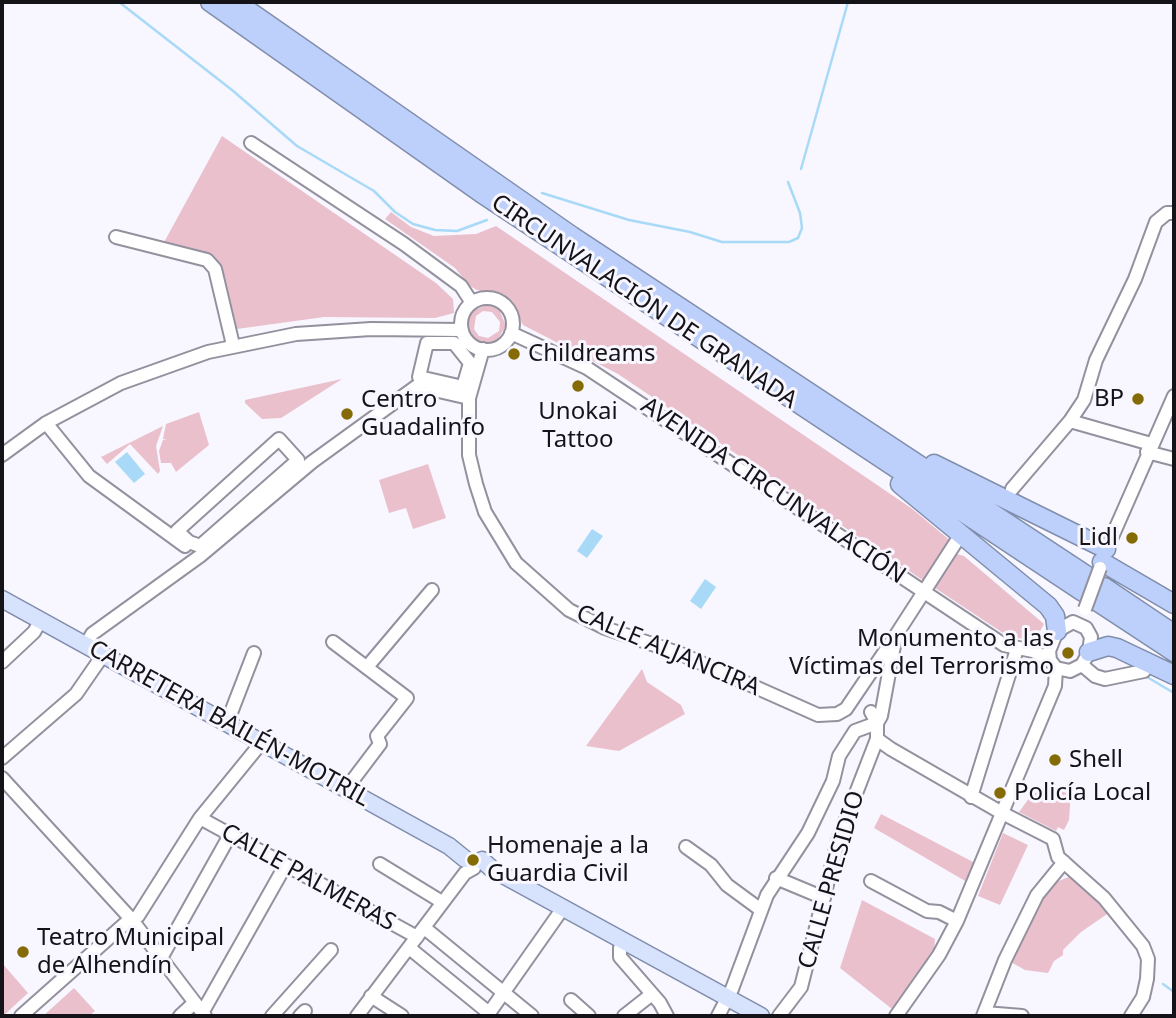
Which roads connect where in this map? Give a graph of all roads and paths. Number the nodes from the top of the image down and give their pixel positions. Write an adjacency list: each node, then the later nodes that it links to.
1 (211, 2): 17 (highway, CIRCUNVALACIÓN DE GRANADA)
2 (236, 2): 16 (highway, CIRCUNVALACIÓN DE GRANADA)
3 (251, 143): 6 (street)
4 (1174, 213): 14 (street)
5 (116, 237): 10 (street)
6 (472, 303): 7 (street); 8 (street)
7 (462, 330): 10 (street); 11 (street)
8 (511, 333): 11 (street); 27 (street, AVENIDA CIRCUNVALACIÓN)
9 (454, 343): 9 (street)
10 (233, 345): 15 (street)
11 (483, 349): 13 (street, CALLE ALJANCIRA)
12 (1174, 396): 18 (street)
13 (468, 398): 24 (street); 48 (street, CALLE ALJANCIRA)
14 (1070, 421): 18 (street); 21 (street)
15 (46, 423): 19 (street); 24 (street)
16 (875, 436): 25 (highway, CIRCUNVALACIÓN DE GRANADA); 25 (highway)
17 (852, 439): 25 (highway, CIRCUNVALACIÓN DE GRANADA); 32 (highway)
18 (1149, 448): 20 (street); 25 (street)
19 (2, 455)
20 (1174, 459)
21 (1013, 489)
22 (177, 531): 22 (street)
23 (956, 542): 27 (street)
24 (200, 556): 36 (street)
25 (1096, 581): 29 (highway); 31 (street); 32 (street); 33 (highway, CIRCUNVALACIÓN DE GRANADA); 39 (highway, CIRCUNVALACIÓN DE GRANADA)
26 (432, 590): 45 (street)
27 (924, 593): 34 (street); 37 (street, AVENIDA CIRCUNVALACIÓN)
28 (2, 599): 30 (main road, CARRETERA BAILÉN-MOTRIL)
29 (1174, 604)
30 (41, 620): 36 (main road, CARRETERA BAILÉN-MOTRIL); 42 (street)
31 (1086, 628): 32 (street); 43 (street)
32 (1060, 632): 38 (street); 44 (street)
33 (1174, 634)
34 (896, 635): 48 (street); 48 (street)
35 (333, 642): 45 (street)
36 (86, 645): 41 (main road, CARRETERA BAILÉN-MOTRIL)
37 (1017, 649): 38 (street, AVENIDA CIRCUNVALACIÓN); 55 (street)
38 (1033, 651): 44 (street, AVENIDA CIRCUNVALACIÓN)
39 (1174, 652)
40 (254, 653): 49 (street)
41 (103, 655): 49 (main road, CARRETERA BAILÉN-MOTRIL); 52 (street)
42 (2, 662)
43 (1080, 662): 44 (street, AVENIDA CIRCUNVALACIÓN); 46 (street, AVENIDA CIRCUNVALACIÓN); 47 (highway); 56 (street)
44 (1053, 664): 56 (street)
45 (366, 667): 54 (street)
46 (1144, 671)
47 (1174, 675)
48 (864, 712): 50 (street); 64 (street)
49 (228, 723): 51 (main road, CARRETERA BAILÉN-MOTRIL)
50 (877, 739): 55 (street); 66 (street, CALLE PRESIDIO)
51 (262, 742): 54 (main road, CARRETERA BAILÉN-MOTRIL); 57 (street)
52 (2, 758)
53 (2, 778): 70 (street)
54 (346, 789): 60 (main road, CARRETERA BAILÉN-MOTRIL)
55 (971, 797): 56 (street)
56 (1004, 814): 61 (street); 71 (street); 98 (street)
57 (200, 818): 58 (street, CALLE PALMERAS); 70 (street)
58 (230, 835): 63 (street, CALLE PALMERAS); 76 (street)
59 (686, 847): 69 (street)
60 (472, 862): 67 (street); 68 (main road, CARRETERA BAILÉN-MOTRIL)
61 (1064, 862): 84 (street); 100 (street)
62 (380, 864): 67 (street)
63 (285, 866): 72 (street, CALLE PALMERAS); 82 (street)
64 (776, 878): 66 (street); 69 (street)
65 (871, 881): 71 (street)
66 (824, 898): 96 (street, CALLE PRESIDIO)
67 (442, 902): 72 (street)
68 (563, 908): 73 (main road, CARRETERA BAILÉN-MOTRIL); 77 (street)
69 (761, 910): 79 (street)
70 (132, 920): 76 (street); 85 (street)
71 (957, 921): 97 (street)
72 (422, 934): 77 (street, CALLE PALMERAS); 80 (street)
73 (624, 942): 78 (street); 79 (main road, CARRETERA BAILÉN-MOTRIL)
74 (331, 950): 87 (street)
75 (412, 951): 83 (street)
76 (161, 958): 82 (street)
77 (504, 993): 83 (street); 90 (street, CALLE PALMERAS)
78 (652, 994): 92 (street); 93 (street)
79 (730, 994): 94 (street); 95 (main road, CARRETERA BAILÉN-MOTRIL)
80 (371, 996): 88 (street); 89 (street)
81 (571, 1000): 91 (street)
82 (200, 1011): 86 (street)
83 (488, 1014)
84 (984, 1015): 99 (street)
85 (21, 1016)
86 (180, 1016)
87 (272, 1016)
88 (357, 1016)
89 (402, 1016)
90 (532, 1016)
91 (589, 1016)
92 (624, 1016)
93 (667, 1016)
94 (718, 1016)
95 (761, 1016)
96 (779, 1016)
97 (896, 1016)
98 (902, 1016)
99 (1022, 1016)
100 (1131, 1016)

